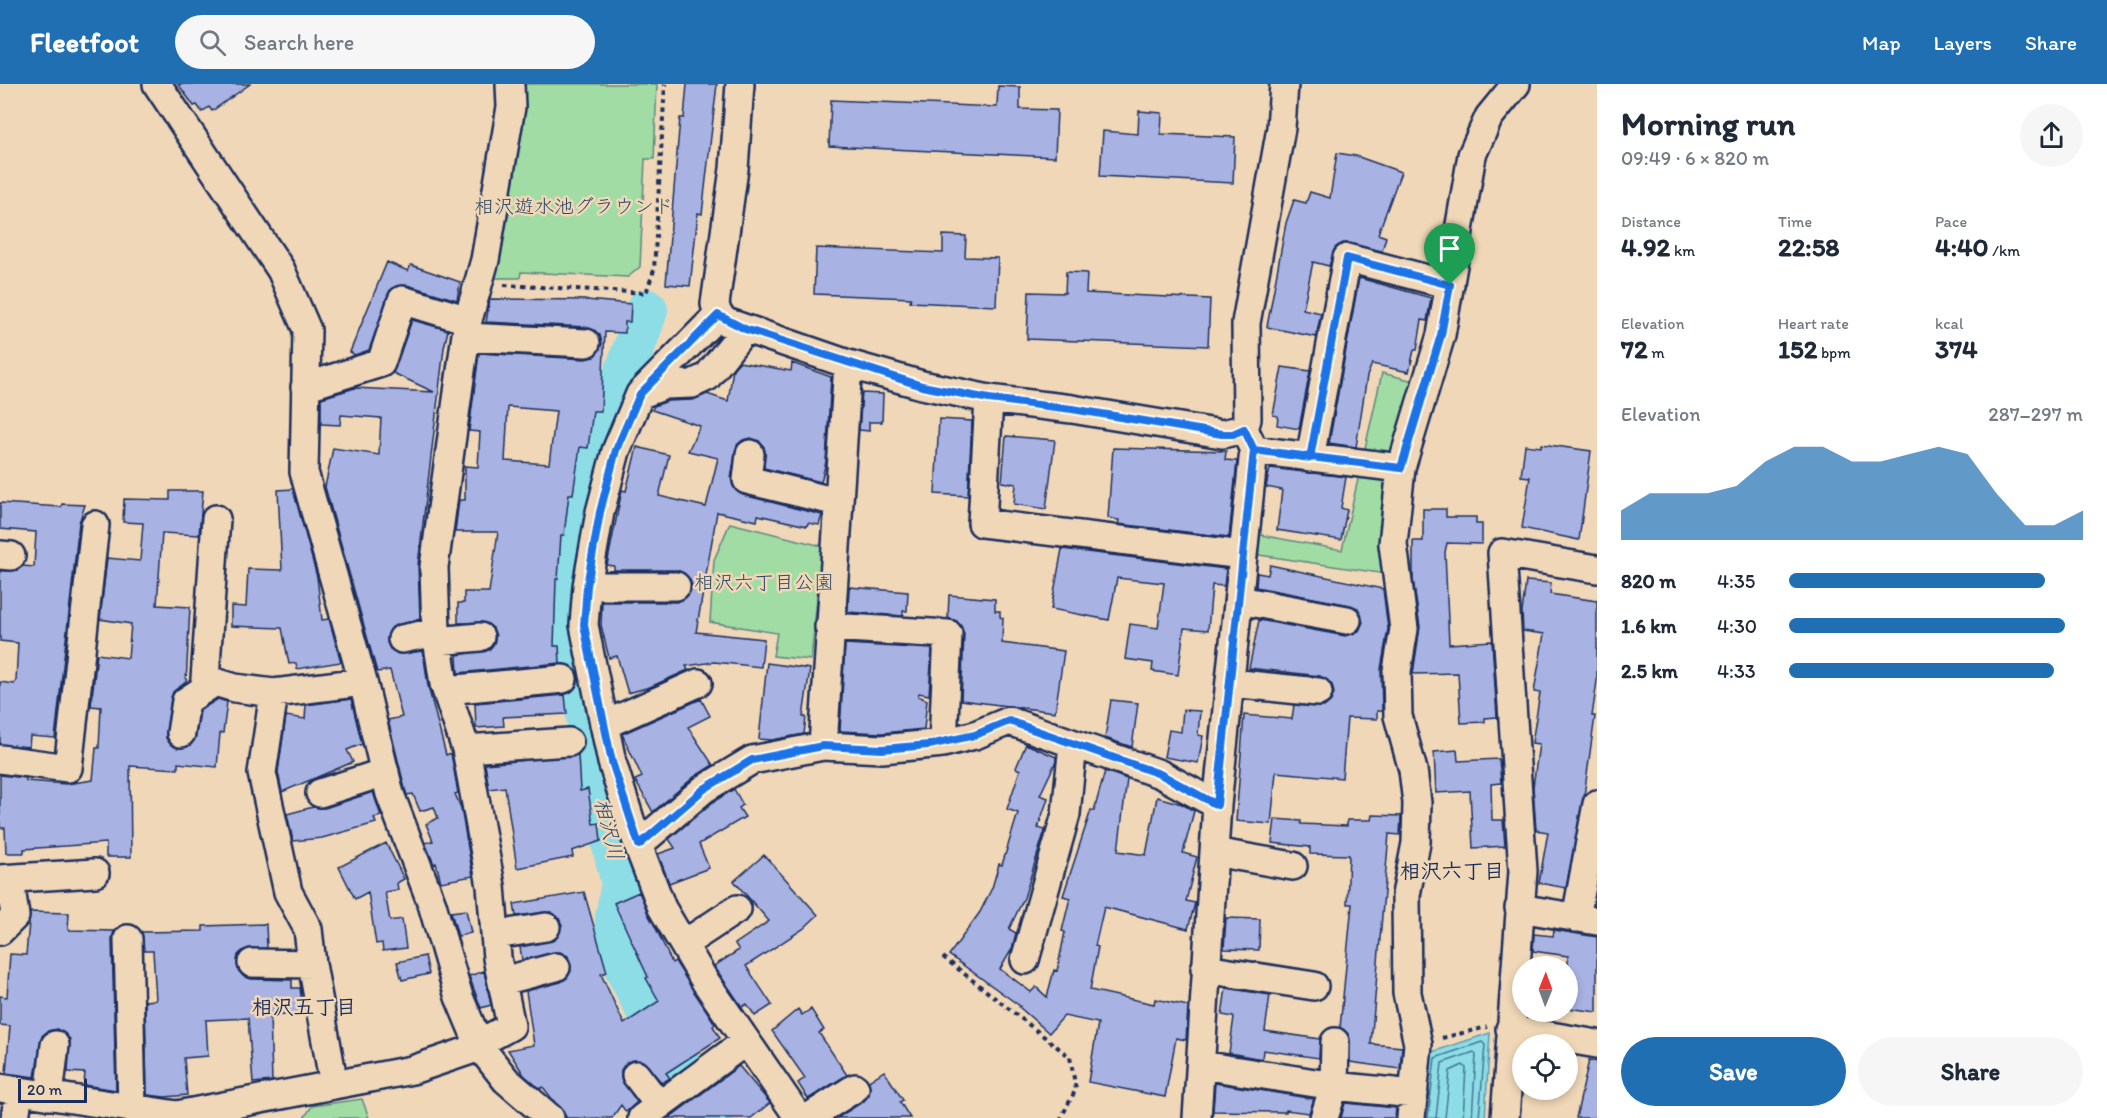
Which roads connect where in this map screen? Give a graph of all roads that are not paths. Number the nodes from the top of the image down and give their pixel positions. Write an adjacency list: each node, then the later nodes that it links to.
1 (157, 84): 12 (street)
2 (510, 84): 8 (street)
3 (741, 84): 7 (street)
4 (1284, 84): 15 (street)
5 (1516, 84): 6 (street)
6 (1450, 285): 17 (street); 18 (street)
7 (718, 315): 9 (street); 13 (street)
8 (467, 328): 10 (street); 12 (street); 29 (street)
9 (745, 329): 11 (street); 13 (street)
10 (586, 343)
11 (848, 364): 14 (street); 19 (street)
12 (305, 387): 34 (street)
13 (640, 394): 24 (street)
14 (989, 399): 15 (street); 22 (street)
15 (1249, 440): 17 (street); 22 (street)
16 (750, 454): 19 (street)
17 (1310, 458): 18 (street)
18 (1401, 468): 85 (street)
19 (837, 502): 28 (street)
20 (216, 519): 33 (street)
21 (95, 525): 47 (street)
22 (1243, 555): 26 (street)
23 (1596, 561): 57 (street)
24 (587, 586): 25 (street); 40 (street)
25 (676, 586)
26 (1239, 600): 27 (street); 35 (street)
27 (1347, 620)
28 (829, 627): 43 (street); 45 (street)
29 (437, 637): 30 (street); 31 (street); 37 (street)
30 (480, 637)
31 (402, 639)
32 (563, 679): 37 (street)
33 (214, 682): 39 (street); 41 (street)
34 (363, 682): 39 (street); 48 (street)
35 (1231, 682): 38 (street); 51 (street)
36 (698, 683): 40 (street)
37 (446, 690): 46 (street)
38 (1318, 692)
39 (274, 693): 67 (street)
40 (604, 725): 52 (street)
41 (181, 733)
42 (569, 742): 46 (street)
43 (943, 742): 44 (street); 45 (street)
44 (1073, 744): 51 (street); 65 (street)
45 (823, 746): 52 (street)
46 (466, 749): 62 (street)
47 (0, 759)
48 (385, 772): 49 (street); 77 (street)
49 (320, 793)
50 (1597, 804): 59 (street)
51 (1217, 805): 53 (street)
52 (639, 845): 64 (street)
53 (1214, 852): 54 (street); 69 (street)
54 (1293, 866)
55 (95, 873): 56 (street)
56 (5, 879): 61 (street)
57 (1519, 908): 59 (street); 72 (street)
58 (737, 909): 64 (street)
59 (1586, 919)
60 (546, 927): 62 (street)
61 (0, 932)
62 (496, 935): 70 (street)
63 (128, 939): 86 (street)
64 (684, 944): 73 (street)
65 (1025, 960)
66 (252, 963): 67 (street)
67 (312, 964): 80 (street)
68 (556, 967): 70 (street)
69 (1205, 969): 71 (street); 78 (street)
70 (503, 981): 77 (street)
71 (1314, 986)
72 (1510, 1025): 75 (street); 95 (street)
73 (745, 1042): 87 (street); 91 (street)
74 (1335, 1042): 81 (street)
75 (1597, 1044)
76 (55, 1045): 84 (street)
77 (480, 1047): 80 (street); 90 (street)
78 (1202, 1065): 81 (street); 93 (street)
79 (636, 1075): 87 (street)
80 (333, 1085): 88 (street)
81 (1334, 1086): 85 (street); 94 (street)
82 (855, 1088): 92 (street)
83 (10, 1090): 84 (street); 89 (street)
84 (49, 1096): 86 (street)
85 (1412, 1106)
86 (132, 1108): 88 (street)
87 (650, 1111)
88 (177, 1116)
89 (15, 1118)
90 (550, 1118)
91 (799, 1118)
92 (808, 1118)
93 (1197, 1118)
94 (1324, 1118)
95 (1505, 1118)

